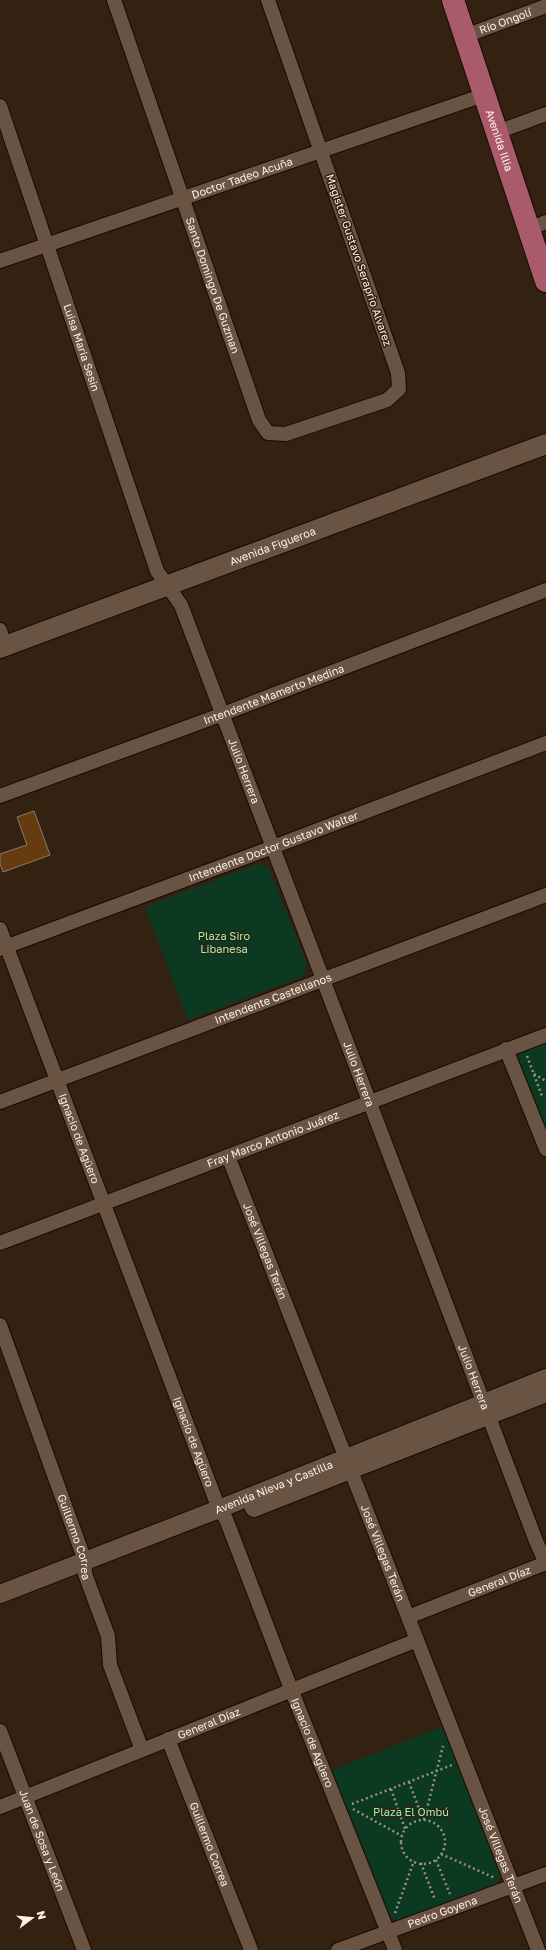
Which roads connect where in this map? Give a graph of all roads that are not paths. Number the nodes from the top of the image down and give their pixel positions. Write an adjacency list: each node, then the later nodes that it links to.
1 (114, 0): 11 (street, Santo Domingo De Guzman)
2 (268, 0): 10 (street, Magister Gustavo Seraprio Alvarez)
3 (453, 0): 5 (main road, Avenida Illia)
4 (546, 6): 5 (street, Río Ongolí)
5 (465, 36): 6 (main road, Avenida Illia)
6 (484, 95): 9 (main road, Avenida Illia); 10 (street, Doctor Tadeo Acuña)
7 (0, 106): 13 (street, Luisa Maria Sesin)
8 (546, 114): 9 (street)
9 (497, 132): 12 (main road, Avenida Illia)
10 (320, 150): 11 (street, Doctor Tadeo Acuña); 16 (street, Magister Gustavo Seraprio Alvarez)
11 (184, 199): 13 (street, Doctor Tadeo Acuña); 16 (street, Santo Domingo De Guzman)
12 (537, 225): 15 (main road, Avenida Illia)
13 (47, 245): 14 (street, Doctor Tadeo Acuña); 18 (street, Luisa Maria Sesin)
14 (0, 261)
15 (546, 281)
16 (268, 433)
17 (546, 444): 18 (main road, Avenida Figueroa)
18 (168, 586): 20 (main road, Avenida Figueroa); 21 (street, Julio Herrera)
19 (546, 590): 21 (street, Intendente Mamerto Medina)
20 (2, 641)
21 (223, 714): 23 (street, Intendente Mamerto Medina); 24 (street, Julio Herrera)
22 (546, 743): 24 (street, Intendente Doctor Gustavo Walter)
23 (0, 796)
24 (273, 847): 27 (street, Intendente Doctor Gustavo Walter); 28 (street, Julio Herrera)
25 (546, 895): 28 (street, Intendente Castellanos)
26 (0, 929): 27 (street, Ignacio de Agüero)
27 (3, 947): 31 (street, Ignacio de Agüero)
28 (324, 980): 31 (street, Intendente Castellanos); 33 (street, Julio Herrera)
29 (546, 1035): 30 (street, Fray Marco Antonio Juárez)
30 (506, 1049): 33 (street, Fray Marco Antonio Juárez); 34 (street)
31 (56, 1081): 32 (street, Intendente Castellanos); 36 (street, Ignacio de Agüero)
32 (0, 1102)
33 (368, 1102): 35 (street, Fray Marco Antonio Juárez); 41 (street, Julio Herrera)
34 (546, 1149)
35 (228, 1156): 36 (street, Fray Marco Antonio Juárez); 42 (street, José Villegas Terán)
36 (104, 1204): 37 (street, Fray Marco Antonio Juárez); 43 (street, Ignacio de Agüero)
37 (0, 1244)
38 (0, 1325): 45 (street, Guillermo Correa)
39 (546, 1378): 41 (street, Avenida Nieva y Castilla)
40 (546, 1393): 41 (street, Avenida Nieva y Castilla)
41 (486, 1410): 42 (street, Avenida Nieva y Castilla); 44 (street, Julio Herrera)
42 (347, 1464): 43 (street, Avenida Nieva y Castilla); 48 (street, José Villegas Terán)
43 (223, 1514): 45 (street, Avenida Nieva y Castilla); 50 (street, Ignacio de Agüero)
44 (546, 1563): 48 (street, General Díaz)
45 (85, 1568): 46 (street, Avenida Nieva y Castilla); 47 (street, Avenida Nieva y Castilla); 53 (street, Guillermo Correa)
46 (0, 1594)
47 (0, 1607)
48 (408, 1617): 49 (street, José Villegas Terán)
49 (417, 1640): 50 (street, General Díaz); 57 (street, José Villegas Terán)
50 (291, 1689): 52 (street, General Díaz); 58 (street, Ignacio de Agüero)
51 (0, 1731): 54 (street, Juan de Sosa y León)
52 (168, 1739): 53 (street, General Díaz); 60 (street, Guillermo Correa)
53 (142, 1750): 54 (street, General Díaz)
54 (25, 1797): 55 (street, General Díaz); 59 (street, Juan de Sosa y León)
55 (0, 1807)
56 (546, 1874): 57 (street, Pedro Goyena)
57 (513, 1887): 58 (street, Pedro Goyena); 63 (street, José Villegas Terán)
58 (388, 1932): 61 (street, Pedro Goyena); 62 (street, Ignacio de Agüero)
59 (84, 1950)
60 (251, 1950)
61 (338, 1950)
62 (395, 1950)
63 (538, 1950)

